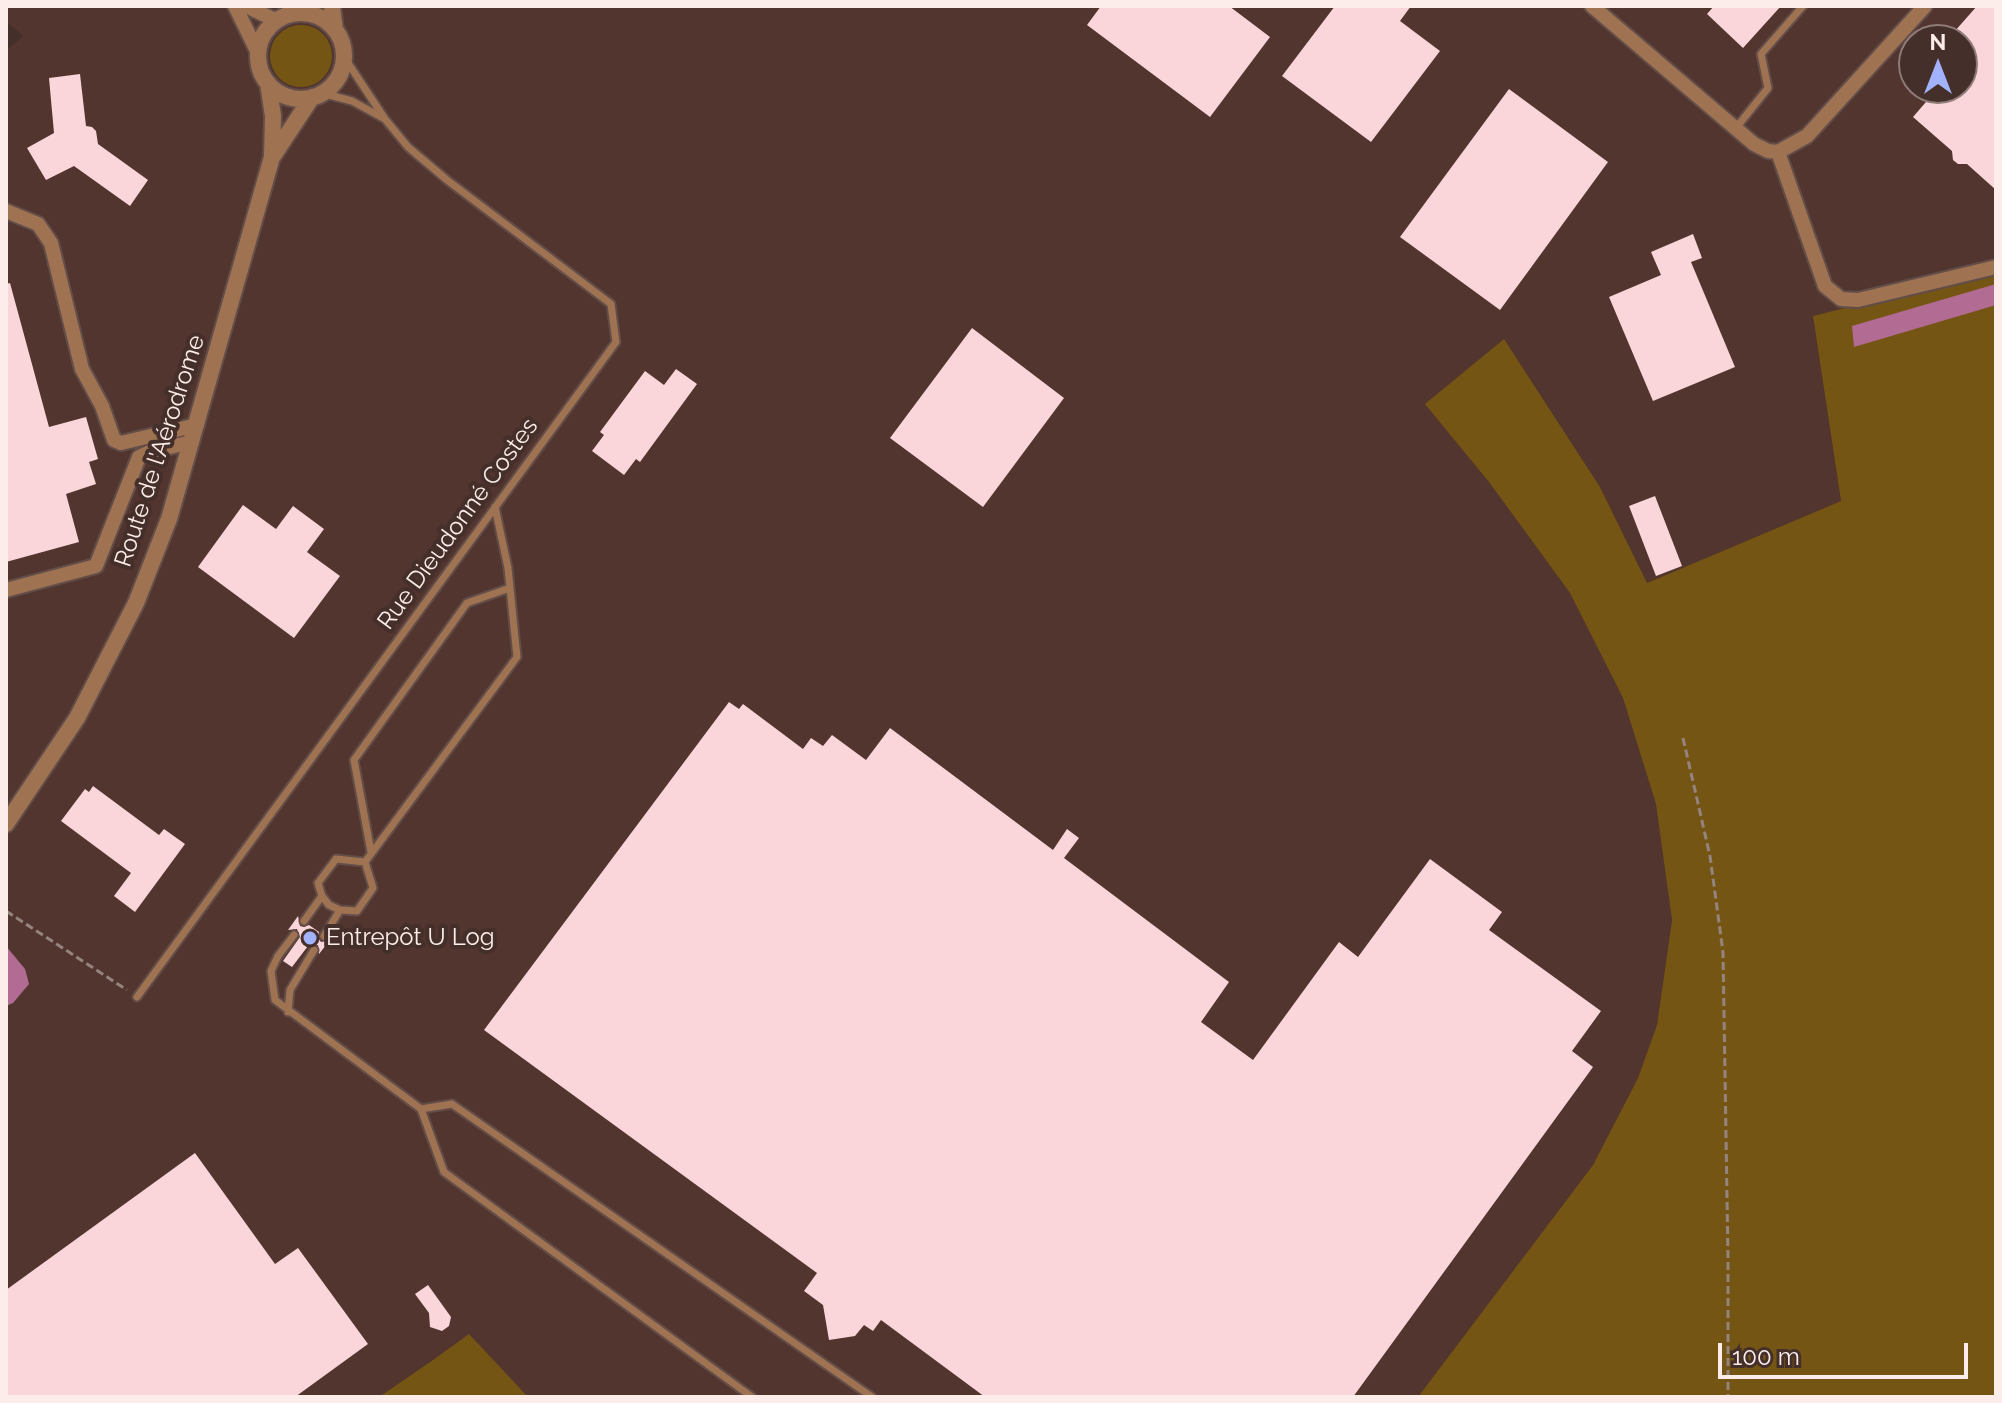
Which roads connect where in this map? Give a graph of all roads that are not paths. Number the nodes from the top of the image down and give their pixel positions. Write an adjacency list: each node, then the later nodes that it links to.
1 (235, 6): 9 (street)
2 (246, 6): 7 (street)
3 (332, 6): 8 (street)
4 (1592, 6): 14 (street)
5 (1803, 6): 14 (lane)
6 (1925, 6): 15 (street)
7 (288, 13): 8 (street); 9 (street)
8 (335, 30): 10 (street)
9 (257, 51): 11 (street)
10 (344, 57): 12 (street); 13 (lane, Rue Dieudonné Costes)
11 (268, 83): 12 (street); 16 (street, Route de l'Aérodrome)
12 (317, 95): 13 (lane, Rue Dieudonné Costes); 16 (street, Route de l'Aérodrome)
13 (385, 119): 21 (lane, Rue Dieudonné Costes)
14 (1736, 129): 15 (street)
15 (1778, 152): 18 (street)
16 (272, 157): 19 (street, Route de l'Aérodrome)
17 (6, 211): 19 (street)
18 (1996, 267)
19 (197, 425): 20 (street, Route de l'Aérodrome)
20 (192, 442): 23 (street); 24 (street, Route de l'Aérodrome)
21 (495, 507): 22 (lane); 33 (lane, Rue Dieudonné Costes)
22 (510, 588): 25 (lane); 25 (lane)
23 (6, 590)
24 (6, 824)
25 (371, 852): 26 (lane)
26 (365, 862): 27 (lane); 28 (lane)
27 (322, 896): 28 (lane); 29 (lane)
28 (340, 910): 31 (lane)
29 (304, 921)
30 (294, 935): 34 (lane)
31 (324, 936)
32 (314, 950): 34 (lane)
33 (137, 997)
34 (288, 1012): 35 (lane)
35 (421, 1109): 36 (lane); 37 (lane)
36 (752, 1397)
37 (872, 1397)

